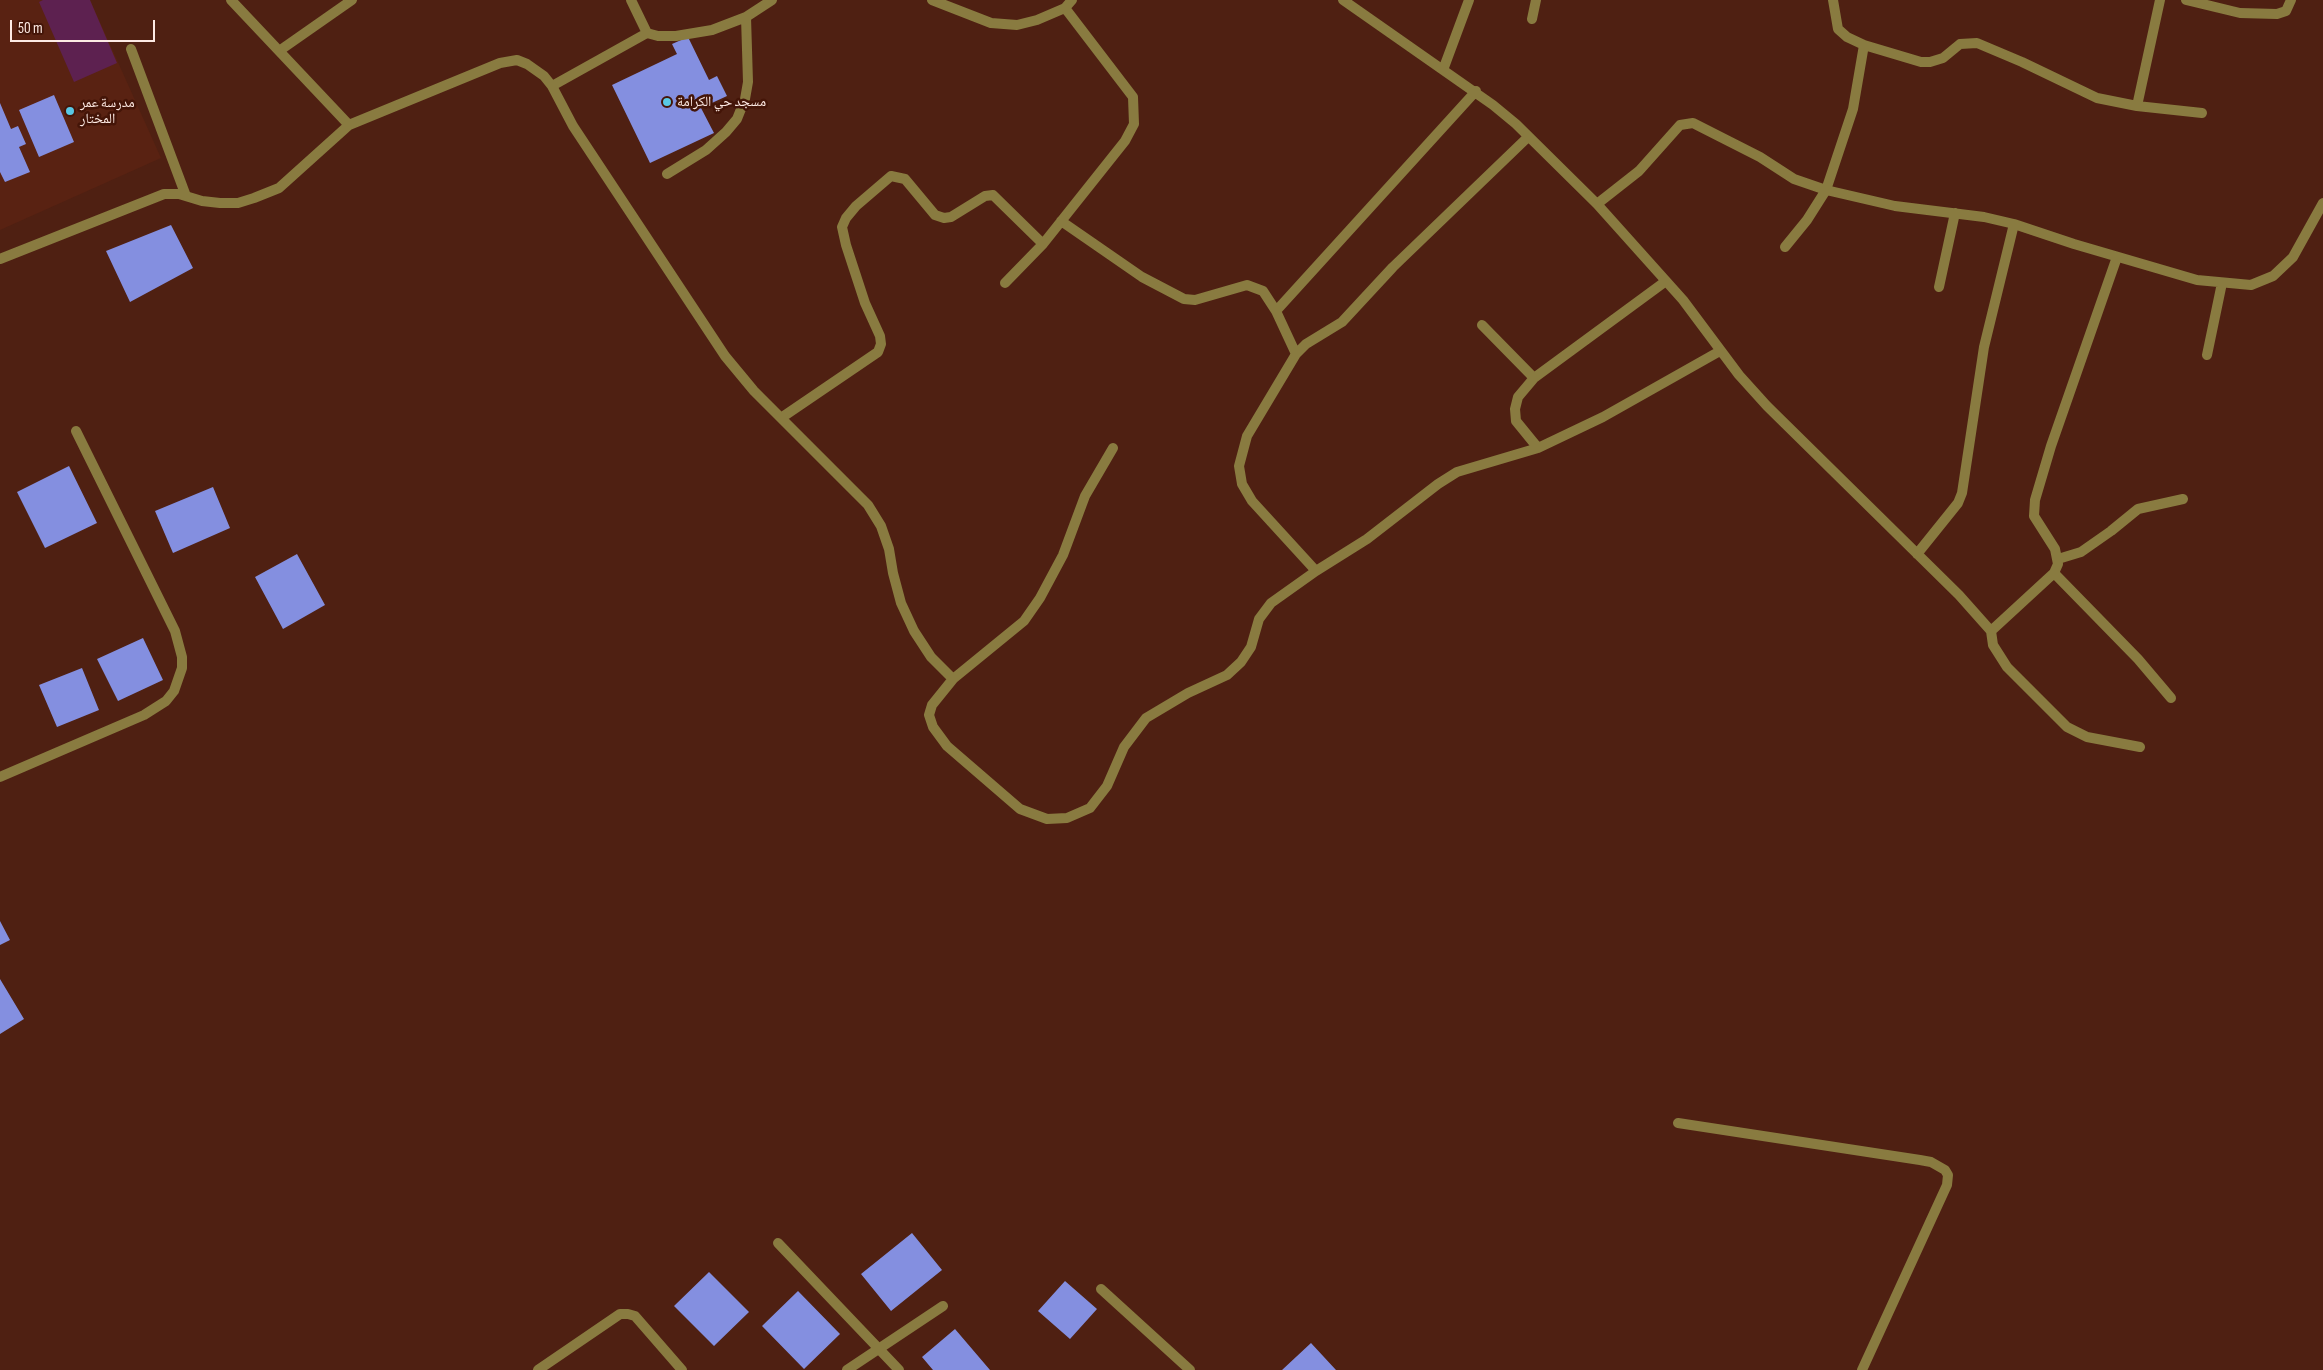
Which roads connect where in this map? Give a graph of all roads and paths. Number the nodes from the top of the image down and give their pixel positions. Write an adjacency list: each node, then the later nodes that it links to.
1 (231, 0): 19 (street)
2 (352, 0): 19 (street)
3 (631, 0): 16 (street)
4 (772, 0): 14 (street)
5 (932, 0): 13 (street)
6 (1344, 0): 20 (street)
7 (1469, 0): 20 (street)
8 (1536, 0): 15 (street)
9 (1833, 0): 17 (street)
10 (2160, 0): 23 (street)
11 (2186, 0): 12 (street)
12 (2291, 0)
13 (1068, 4): 33 (street)
14 (746, 18): 16 (street); 27 (street)
15 (1532, 19)
16 (648, 33): 21 (street)
17 (1864, 44): 23 (street); 28 (street)
18 (131, 49): 29 (street)
19 (279, 52): 25 (street)
20 (1443, 70): 22 (street)
21 (552, 86): 25 (street); 49 (street)
22 (1476, 92): 26 (street); 43 (street)
23 (2137, 106): 24 (street)
24 (2202, 113)
25 (349, 125): 29 (street)
26 (1528, 137): 30 (street); 46 (street)
27 (667, 174)
28 (1826, 190): 30 (street); 32 (street); 36 (street)
29 (186, 196): 38 (street)
30 (1597, 204): 39 (street)
31 (2323, 205): 41 (street)
32 (1955, 213): 34 (street); 42 (street)
33 (1061, 222): 35 (street); 43 (street)
34 (2014, 224): 37 (street); 54 (street)
35 (1043, 244): 40 (street); 49 (street)
36 (1785, 246)
37 (2117, 257): 41 (street); 55 (street)
38 (0, 259)
39 (1666, 281): 45 (street); 48 (street)
40 (1004, 283)
41 (2222, 283): 47 (street)
42 (1939, 287)
43 (1276, 311): 46 (street)
44 (1482, 325): 48 (street)
45 (1720, 351): 52 (street); 54 (street)
46 (1296, 354): 56 (street)
47 (2207, 355)
48 (1534, 378): 52 (street)
49 (781, 418): 59 (street)
50 (76, 431): 62 (street)
51 (1113, 448): 59 (street)
52 (1538, 448): 56 (street)
53 (2184, 499): 55 (street)
54 (1917, 554): 58 (street)
55 (2058, 559): 57 (street)
56 (1316, 571): 59 (street)
57 (2054, 573): 58 (street); 60 (street)
58 (1991, 632): 61 (street)
59 (952, 679)
60 (2171, 698)
61 (2140, 747)
62 (0, 777)
63 (1678, 1122): 73 (street)
64 (778, 1243): 67 (street)
65 (1101, 1288): 72 (street)
66 (943, 1306): 67 (street)
67 (879, 1348): 70 (street); 71 (street)
68 (538, 1370): 69 (street)
69 (682, 1370)
70 (847, 1370)
71 (899, 1370)
72 (1190, 1370)
73 (1862, 1370)

